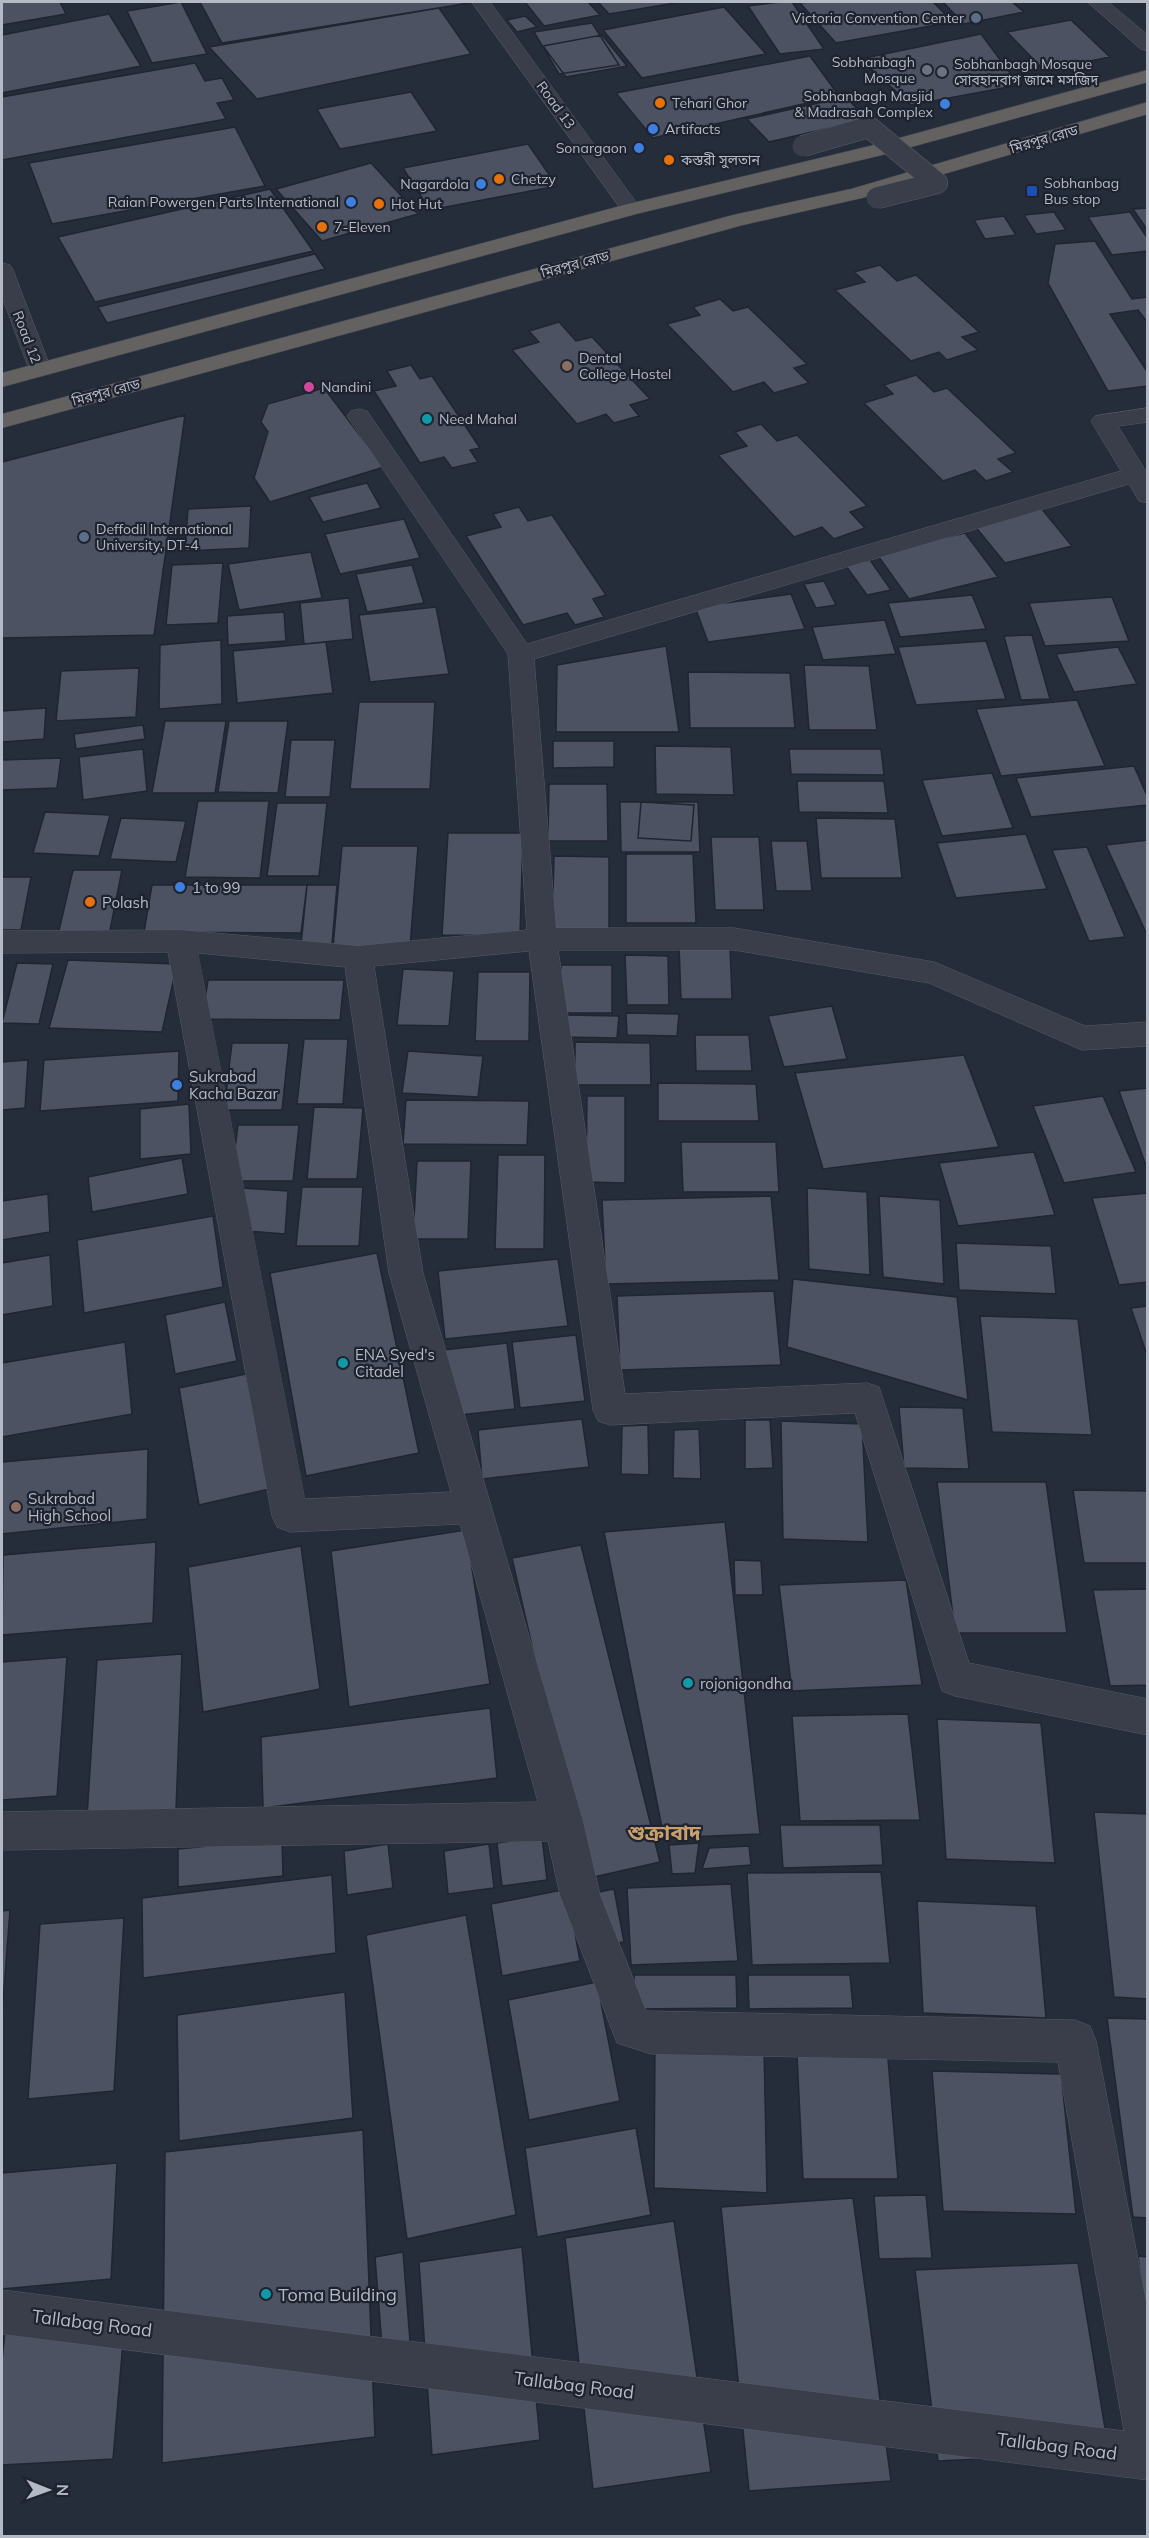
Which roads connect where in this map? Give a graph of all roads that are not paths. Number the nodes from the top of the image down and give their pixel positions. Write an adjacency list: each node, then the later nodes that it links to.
1 (481, 2): 9 (street, Road 13)
2 (1098, 2): 3 (street)
3 (1148, 45)
4 (1148, 76): 5 (highway)
5 (1107, 87): 6 (highway); 9 (highway)
6 (1143, 110): 15 (highway, মিরপুর রোড)
7 (803, 146): 8 (street, bridge)
8 (877, 198)
9 (631, 209): 11 (highway)
10 (2, 270): 11 (street, Road 12)
11 (40, 369): 12 (highway)
12 (2, 380)
13 (1148, 415): 16 (street)
14 (359, 416): 17 (street)
15 (2, 421)
16 (1141, 485): 17 (street)
17 (521, 654): 18 (street)
18 (542, 939): 21 (street); 22 (street); 24 (street)
19 (181, 941): 20 (street); 21 (street); 23 (street)
20 (2, 942)
21 (358, 957): 23 (street)
22 (1148, 1034)
23 (473, 1507): 25 (street)
24 (1148, 1717)
25 (563, 1821): 26 (street); 28 (street)
26 (2, 1831)
27 (2, 2312): 29 (street, Tallabag Road)
28 (1148, 2435)
29 (1148, 2457)

